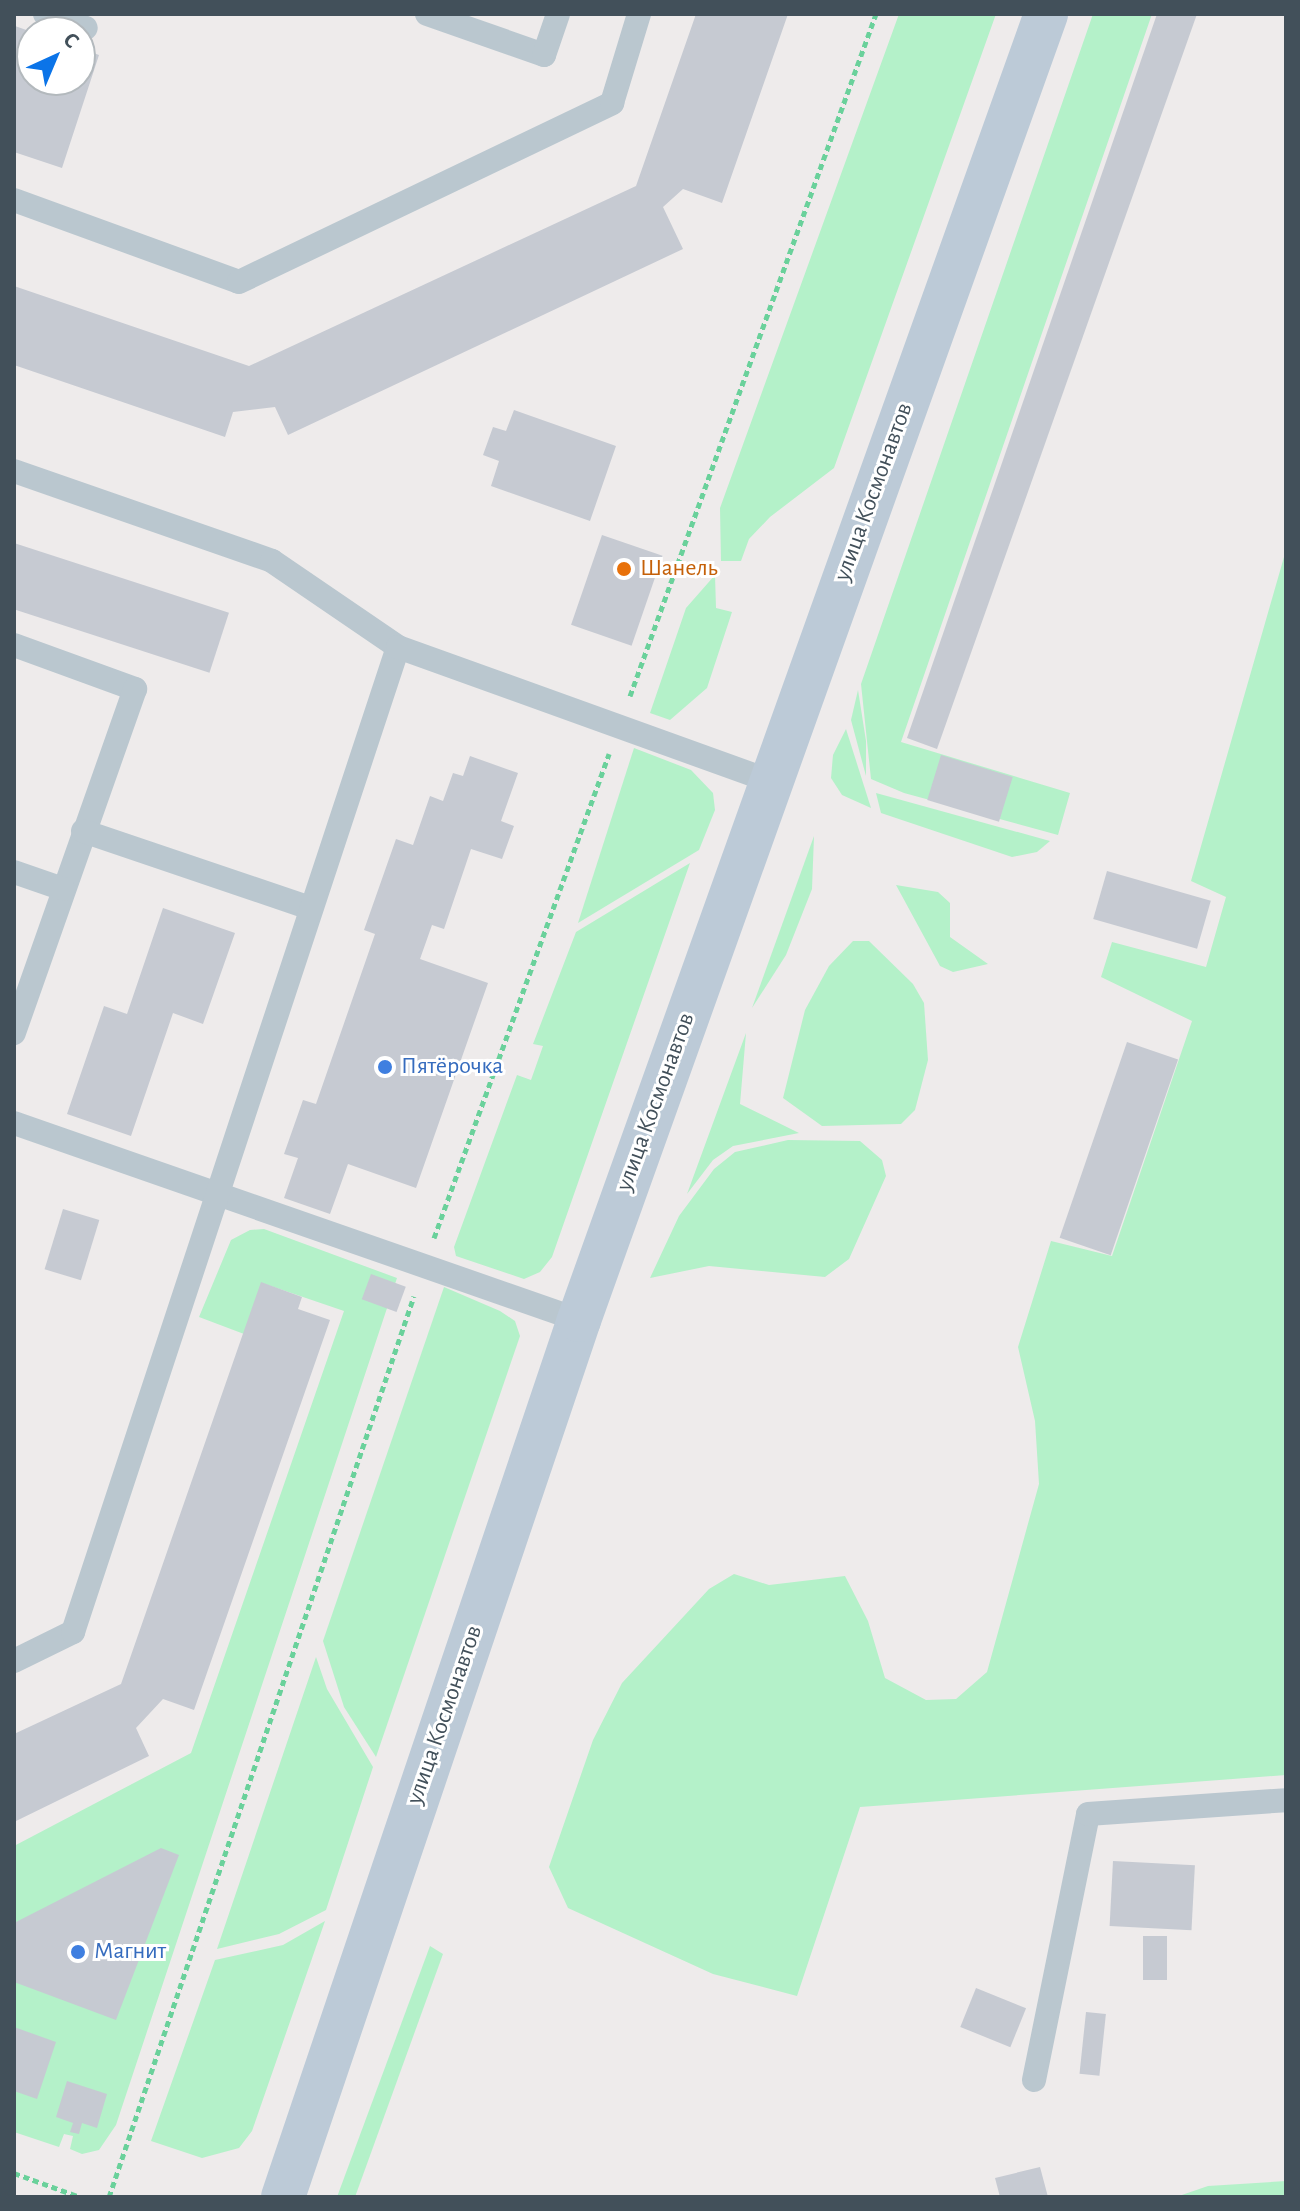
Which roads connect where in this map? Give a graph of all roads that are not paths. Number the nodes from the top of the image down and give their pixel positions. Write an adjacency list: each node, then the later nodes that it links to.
1 (427, 14): 2 (lane)
2 (558, 14)
3 (639, 14): 5 (lane)
4 (1046, 14): 9 (main road, улица Космонавтов)
5 (14, 200)
6 (14, 471): 8 (lane)
7 (14, 645): 10 (lane)
8 (398, 647): 9 (lane); 13 (lane)
9 (770, 781): 17 (main road, улица Космонавтов)
10 (83, 831): 12 (lane); 13 (lane)
11 (14, 872): 12 (lane)
12 (63, 889): 14 (lane)
13 (311, 908): 16 (lane)
14 (14, 1033)
15 (14, 1123): 16 (lane)
16 (216, 1194): 17 (lane); 18 (lane)
17 (579, 1320): 21 (main road, улица Космонавтов)
18 (14, 1661)
19 (1286, 1800): 20 (lane)
20 (1034, 2080)
21 (283, 2197)

